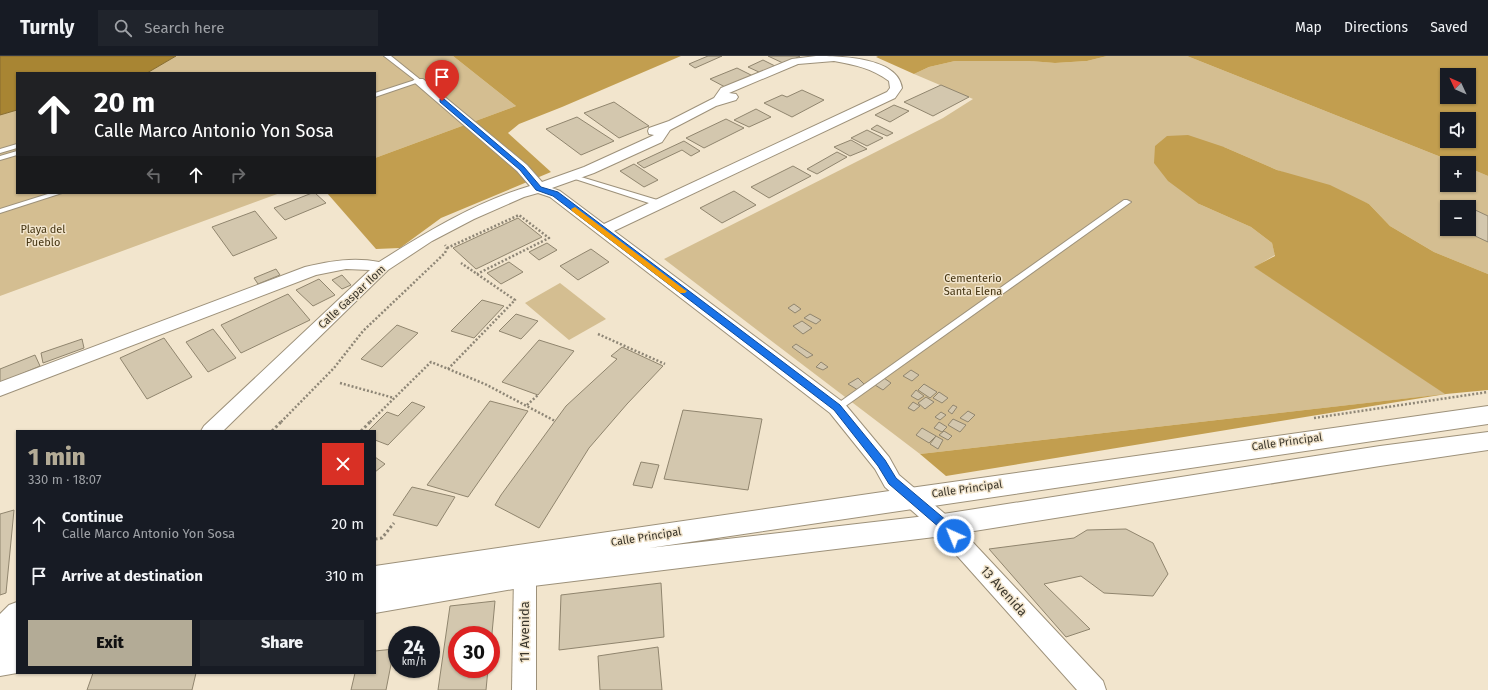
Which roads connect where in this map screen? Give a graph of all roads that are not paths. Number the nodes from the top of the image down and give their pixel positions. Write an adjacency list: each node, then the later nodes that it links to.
1 (387, 56): 2 (lane)
2 (419, 81): 3 (lane); 9 (street)
3 (376, 95)
4 (665, 128): 8 (street); 9 (street); 12 (street)
5 (16, 150): 6 (lane); 7 (lane)
6 (0, 151)
7 (0, 158)
8 (571, 176): 9 (street); 12 (lane)
9 (539, 188): 14 (street, 13 Avenida); 15 (street, Calle Gaspar Ilom)
10 (55, 194): 13 (lane)
11 (1127, 202): 17 (lane)
12 (661, 204): 14 (street)
13 (0, 211)
14 (602, 231): 17 (street, 13 Avenida)
15 (382, 267): 16 (street); 19 (street, Calle Gaspar Ilom)
16 (0, 389)
17 (837, 408): 21 (street, 13 Avenida)
18 (1488, 414): 21 (main road, Calle Principal)
19 (211, 430)
20 (1488, 441): 22 (main road, Calle Principal)
21 (910, 498): 22 (street, 13 Avenida); 24 (main road, Calle Principal)
22 (943, 525): 23 (main road, Calle Principal); 33 (street, 13 Avenida)
23 (524, 575): 25 (main road, Calle Principal); 32 (street, 11 Avenida)
24 (376, 578)
25 (376, 600)
26 (16, 614): 27 (street)
27 (0, 629)
28 (16, 632): 29 (main road)
29 (0, 635)
30 (16, 659): 31 (main road)
31 (0, 662)
32 (524, 690)
33 (1094, 690)

